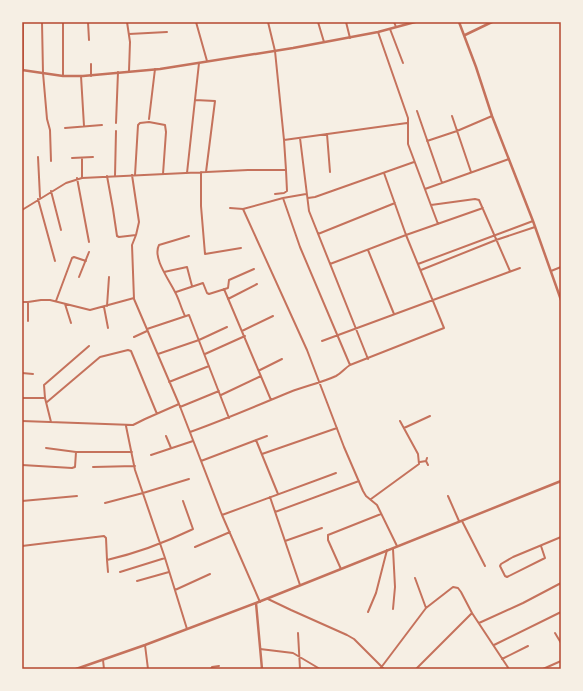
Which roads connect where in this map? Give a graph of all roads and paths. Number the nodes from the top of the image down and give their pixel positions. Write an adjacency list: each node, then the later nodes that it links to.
1 (23, 22): 29 (street)
2 (42, 22): 32 (street)
3 (63, 22): 33 (street)
4 (88, 22): 21 (street)
5 (127, 22): 18 (street)
6 (196, 22): 24 (street)
7 (268, 22): 23 (street)
8 (318, 22): 22 (street)
9 (346, 22): 20 (street)
10 (394, 22): 14 (street)
11 (415, 22): 14 (street)
12 (459, 22): 19 (street)
13 (492, 22): 19 (street)
14 (396, 27): 15 (street)
15 (390, 29): 17 (street); 26 (street)
16 (167, 32): 18 (street)
17 (378, 32): 20 (street); 42 (street)
18 (128, 34): 31 (street)
19 (465, 35): 39 (street)
20 (350, 38): 22 (street)
21 (89, 40)
22 (324, 42): 23 (street)
23 (275, 52): 24 (street); 50 (street)
24 (207, 61): 25 (street)
25 (199, 62): 28 (street); 36 (street)
26 (403, 63)
27 (91, 64): 35 (street)
28 (155, 69): 31 (street); 40 (street)
29 (22, 70): 32 (street)
30 (118, 72): 31 (street); 35 (street); 41 (street)
31 (129, 72)
32 (43, 73): 33 (street); 57 (street)
33 (63, 76): 34 (street)
34 (81, 76): 35 (street); 44 (street)
35 (91, 76)
36 (195, 100): 61 (street); 64 (street)
37 (417, 111): 51 (street)
38 (452, 116): 47 (street)
39 (492, 116): 47 (street); 56 (street)
40 (149, 119)
41 (116, 123)
42 (408, 123): 48 (street); 58 (street)
43 (102, 125): 44 (street)
44 (84, 126): 45 (street)
45 (65, 128)
46 (116, 131): 70 (street)
47 (457, 131): 51 (street); 63 (street)
48 (327, 134): 49 (street); 62 (street)
49 (300, 138): 50 (street); 77 (street)
50 (284, 140): 59 (street)
51 (428, 141): 73 (street)
52 (38, 157): 80 (street)
53 (93, 157): 55 (street)
54 (72, 158): 55 (street)
55 (82, 158): 72 (street)
56 (508, 159): 63 (street); 87 (street)
57 (52, 161)
58 (414, 162): 65 (street); 74 (street)
59 (286, 170): 61 (street); 76 (street)
60 (201, 172): 61 (street); 64 (street); 98 (street)
61 (206, 172)
62 (330, 172)
63 (472, 172): 73 (street)
64 (187, 173): 66 (street)
65 (384, 173): 79 (street); 81 (street)
66 (163, 174): 68 (street); 68 (street)
67 (132, 175): 68 (street); 70 (street); 92 (street)
68 (135, 175)
69 (107, 176): 70 (street); 72 (street); 92 (street)
70 (114, 176)
71 (77, 178): 72 (street); 75 (street); 97 (street)
72 (82, 178)
73 (442, 183): 74 (street)
74 (425, 189): 82 (street)
75 (52, 191): 80 (street); 90 (street)
76 (275, 194)
77 (306, 194): 78 (street); 79 (street)
78 (283, 198): 85 (street); 137 (street)
79 (307, 198): 91 (street)
80 (39, 199): 86 (street); 101 (street)
81 (395, 203): 91 (street); 93 (street)
82 (431, 205): 84 (street); 88 (street)
83 (230, 208): 85 (street)
84 (483, 208): 88 (street); 94 (street)
85 (243, 209): 154 (street)
86 (22, 210)
87 (533, 221): 89 (street); 94 (street)
88 (438, 224): 93 (street)
89 (535, 227): 96 (street); 110 (street)
90 (61, 230)
91 (318, 234): 103 (street)
92 (136, 235): 118 (street)
93 (406, 235): 99 (street); 104 (street)
94 (494, 235): 96 (street); 104 (street)
95 (189, 236): 111 (street)
96 (496, 240): 108 (street); 109 (street)
97 (89, 242)
98 (241, 248)
99 (368, 250): 103 (street); 127 (street)
100 (89, 252): 102 (street)
101 (56, 261)
102 (86, 261): 112 (street); 122 (street)
103 (330, 264): 134 (street)
104 (418, 264): 108 (street)
105 (561, 267): 110 (street)
106 (520, 268): 109 (street)
107 (254, 269): 116 (street)
108 (421, 270): 120 (street)
109 (510, 271): 120 (street)
110 (551, 271): 121 (street)
111 (164, 272): 115 (street); 117 (street)
112 (79, 276)
113 (109, 277): 126 (street)
114 (257, 284): 119 (street)
115 (192, 286): 116 (street); 117 (street)
116 (224, 289): 119 (street)
117 (176, 292): 128 (street)
118 (134, 298): 126 (street); 135 (street)
119 (228, 299): 136 (street)
120 (433, 300): 127 (street); 146 (street)
121 (561, 300)
122 (56, 301): 124 (street); 125 (street)
123 (22, 302): 124 (street)
124 (28, 302): 130 (street)
125 (65, 304): 126 (street); 131 (street)
126 (105, 306): 133 (street)
127 (394, 315): 134 (street)
128 (185, 316): 135 (street); 140 (street)
129 (273, 316): 136 (street)
130 (28, 321)
131 (71, 323)
132 (227, 327): 140 (street)
133 (108, 328)
134 (357, 328): 137 (street); 146 (street)
135 (148, 330): 139 (street); 143 (street)
136 (242, 330): 138 (street)
137 (338, 335): 141 (street); 147 (street)
138 (244, 336): 144 (street); 149 (street)
139 (134, 337)
140 (199, 340): 143 (street); 144 (street)
141 (322, 341)
142 (89, 346): 158 (street)
143 (158, 354): 153 (street)
144 (205, 354): 148 (street)
145 (282, 359): 149 (street)
146 (368, 359): 147 (street)
147 (350, 365): 154 (street)
148 (209, 366): 153 (street); 155 (street)
149 (259, 370): 152 (street)
150 (22, 373): 151 (street)
151 (33, 374)
152 (262, 376): 156 (street); 159 (street)
153 (169, 382): 161 (street)
154 (320, 383): 159 (street); 169 (street)
155 (220, 391): 156 (street); 161 (street)
156 (221, 396): 164 (street)
157 (22, 398): 158 (street)
158 (46, 398): 160 (street)
159 (271, 400): 164 (street)
160 (47, 402): 162 (street); 167 (street)
161 (179, 406): 162 (street); 171 (street)
162 (157, 414): 168 (street)
163 (430, 416): 170 (street)
164 (230, 418): 171 (street)
165 (22, 421): 167 (street)
166 (400, 421): 170 (street)
167 (51, 422): 168 (street)
168 (126, 426): 179 (street)
169 (337, 428): 180 (street); 192 (street)
170 (404, 428): 184 (street)
171 (190, 432): 174 (street)
172 (166, 436): 177 (street)
173 (267, 436): 175 (street)
174 (193, 440): 177 (street); 183 (street)
175 (256, 440): 180 (street); 183 (street)
176 (46, 448): 178 (street)
177 (171, 448): 181 (street)
178 (76, 452): 179 (street); 186 (street)
179 (132, 452): 188 (street)
180 (262, 454): 195 (street)
181 (152, 455)
182 (427, 458): 185 (street)
183 (201, 461): 205 (street)
184 (420, 462): 185 (street); 199 (street)
185 (426, 462): 187 (street)
186 (22, 465)
187 (428, 465)
188 (135, 466): 189 (street); 194 (street)
189 (93, 468)
190 (336, 472): 195 (street)
191 (189, 479): 194 (street)
192 (359, 481): 199 (street); 203 (street)
193 (561, 481): 206 (street)
194 (143, 493): 202 (street); 211 (street)
195 (278, 494): 198 (street)
196 (77, 496): 200 (street)
197 (448, 496): 206 (street)
198 (270, 497): 203 (street); 205 (street)
199 (371, 499): 204 (street)
200 (22, 501)
201 (183, 501): 211 (street)
202 (105, 502)
203 (275, 512): 210 (street)
204 (382, 514): 213 (street); 221 (street)
205 (222, 515): 208 (street)
206 (460, 521): 213 (street); 220 (street)
207 (322, 528): 210 (street)
208 (230, 532): 215 (street); 232 (street)
209 (561, 537): 214 (street)
210 (285, 541): 229 (street)
211 (161, 544): 218 (street); 219 (street)
212 (22, 546): 219 (street)
213 (397, 546): 216 (street)
214 (541, 546): 214 (street)
215 (195, 547)
216 (393, 548): 217 (street); 234 (street)
217 (387, 550): 221 (street); 235 (street)
218 (165, 558): 223 (street); 224 (street)
219 (107, 560): 222 (street)
220 (485, 566)
221 (341, 569): 229 (street)
222 (108, 572)
223 (120, 572)
224 (170, 572): 227 (street); 230 (street)
225 (210, 574): 230 (street)
226 (415, 578): 233 (street)
227 (137, 581)
228 (561, 583): 238 (street)
229 (301, 586): 231 (street)
230 (175, 590): 239 (street)
231 (268, 598): 232 (street); 252 (street)
232 (258, 603): 239 (street); 246 (street)
233 (426, 608): 237 (street); 252 (street)
234 (393, 609)
235 (368, 612)
236 (561, 612): 244 (street)
237 (472, 613): 238 (street); 263 (street)
238 (479, 623): 244 (street)
239 (187, 629): 243 (street)
240 (298, 633): 247 (street)
241 (555, 633): 242 (street)
242 (561, 643)
243 (144, 645): 249 (street); 256 (street)
244 (494, 645): 248 (street)
245 (528, 646): 248 (street)
246 (260, 649): 247 (street); 258 (street)
247 (298, 656): 259 (street); 260 (street)
248 (502, 659): 264 (street)
249 (103, 660): 253 (street); 255 (street)
250 (561, 661): 265 (street)
251 (219, 666): 257 (street)
252 (382, 666): 261 (street); 262 (street)
253 (86, 667): 254 (street)
254 (76, 669)
255 (104, 669)
256 (148, 669)
257 (211, 669)
258 (262, 669)
259 (300, 669)
260 (320, 669)
261 (380, 669)
262 (384, 669)
263 (416, 669)
264 (508, 669)
265 (544, 669)

